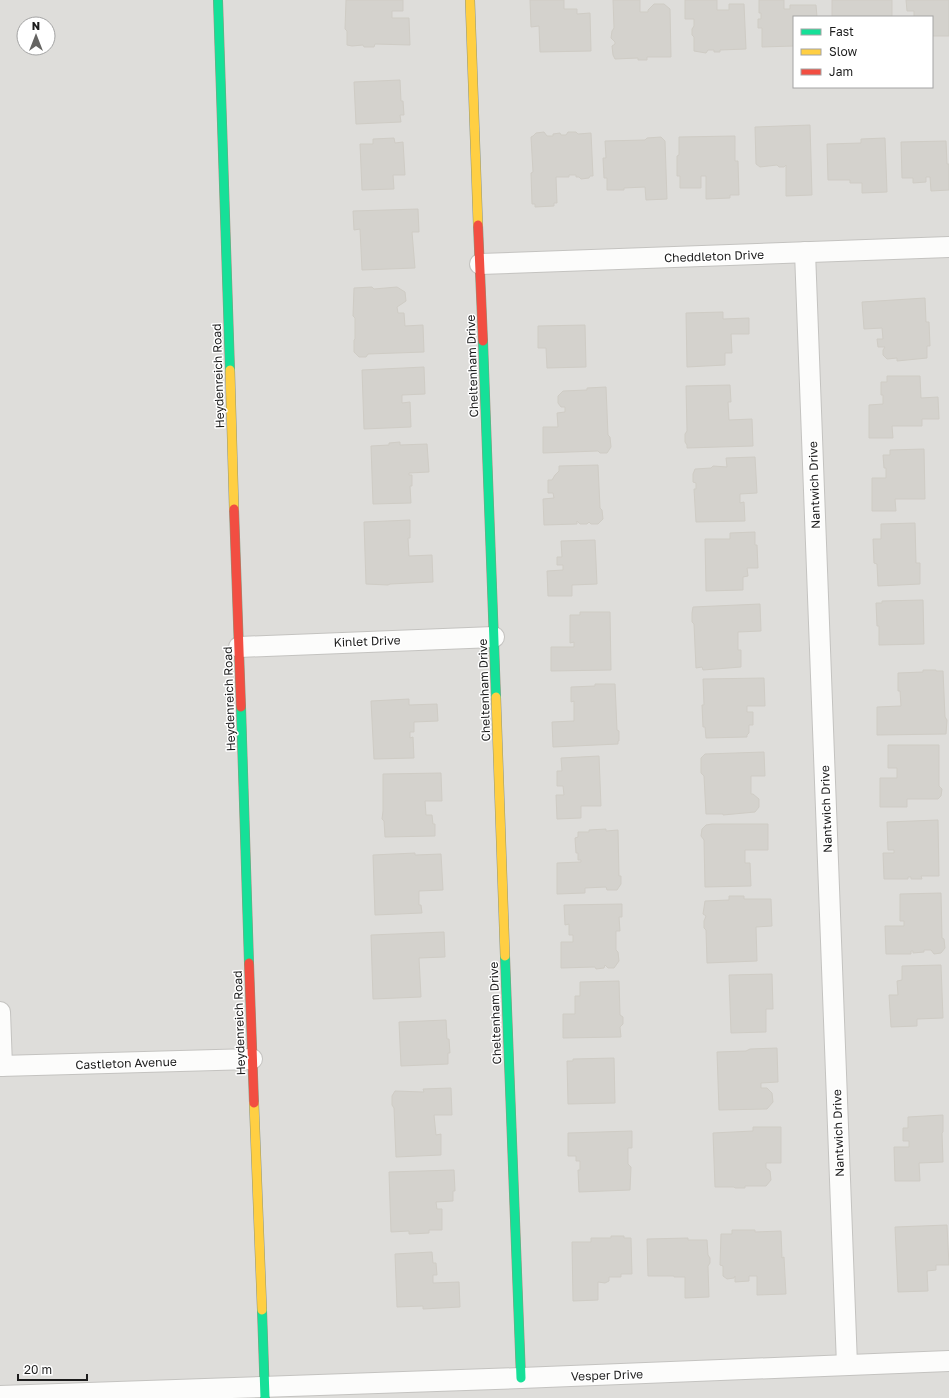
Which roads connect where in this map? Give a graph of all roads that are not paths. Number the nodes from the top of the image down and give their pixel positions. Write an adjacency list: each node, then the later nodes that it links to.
1 (218, 0): 7 (street, Heydenreich Road)
2 (470, 0): 5 (street, Cheltenham Drive)
3 (949, 247): 4 (street, Cheddleton Drive)
4 (805, 252): 5 (street, Cheddleton Drive); 12 (street, Nantwich Drive)
5 (480, 264): 6 (street, Cheltenham Drive)
6 (494, 637): 7 (street, Kinlet Drive); 13 (street, Cheltenham Drive)
7 (240, 646): 9 (street, Heydenreich Road)
8 (0, 1012): 10 (street)
9 (252, 1060): 10 (street, Castleton Avenue); 14 (street, Heydenreich Road)
10 (1, 1066)
11 (949, 1361): 12 (street, Vesper Drive)
12 (847, 1365): 13 (street, Vesper Drive)
13 (521, 1378): 14 (street, Vesper Drive)
14 (265, 1392): 15 (street, Vesper Drive)
15 (0, 1396)

